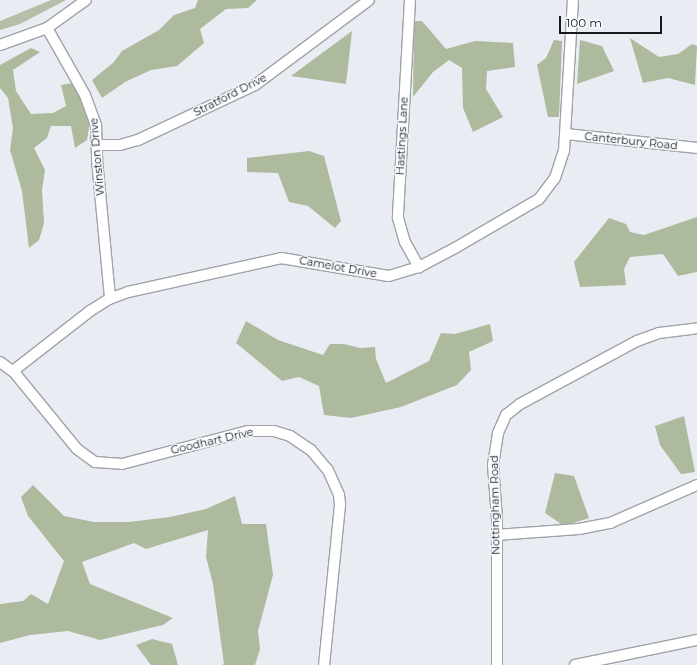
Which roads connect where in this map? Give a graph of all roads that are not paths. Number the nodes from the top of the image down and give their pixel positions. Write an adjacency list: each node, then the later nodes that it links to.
1 (86, 0): 5 (street)
2 (369, 0): 8 (street, Stratford Drive)
3 (410, 0): 10 (street, Hastings Lane)
4 (573, 0): 7 (street, Camelot Drive)
5 (47, 28): 6 (street); 8 (street, Winston Drive)
6 (0, 45)
7 (566, 134): 9 (street, Canterbury Road); 10 (street, Camelot Drive)
8 (96, 145): 11 (street, Winston Drive)
9 (697, 148)
10 (419, 266): 11 (street, Camelot Drive)
11 (110, 298): 14 (street, Camelot Drive)
12 (697, 328): 16 (street, Nottingham Road)
13 (0, 362): 14 (street, Goodhart Drive)
14 (13, 371): 19 (street, Goodhart Drive)
15 (697, 485): 16 (street)
16 (496, 535): 20 (street, Nottingham Road)
17 (697, 640): 18 (street)
18 (595, 663): 21 (street)
19 (324, 665)
20 (497, 665)
21 (575, 665)

